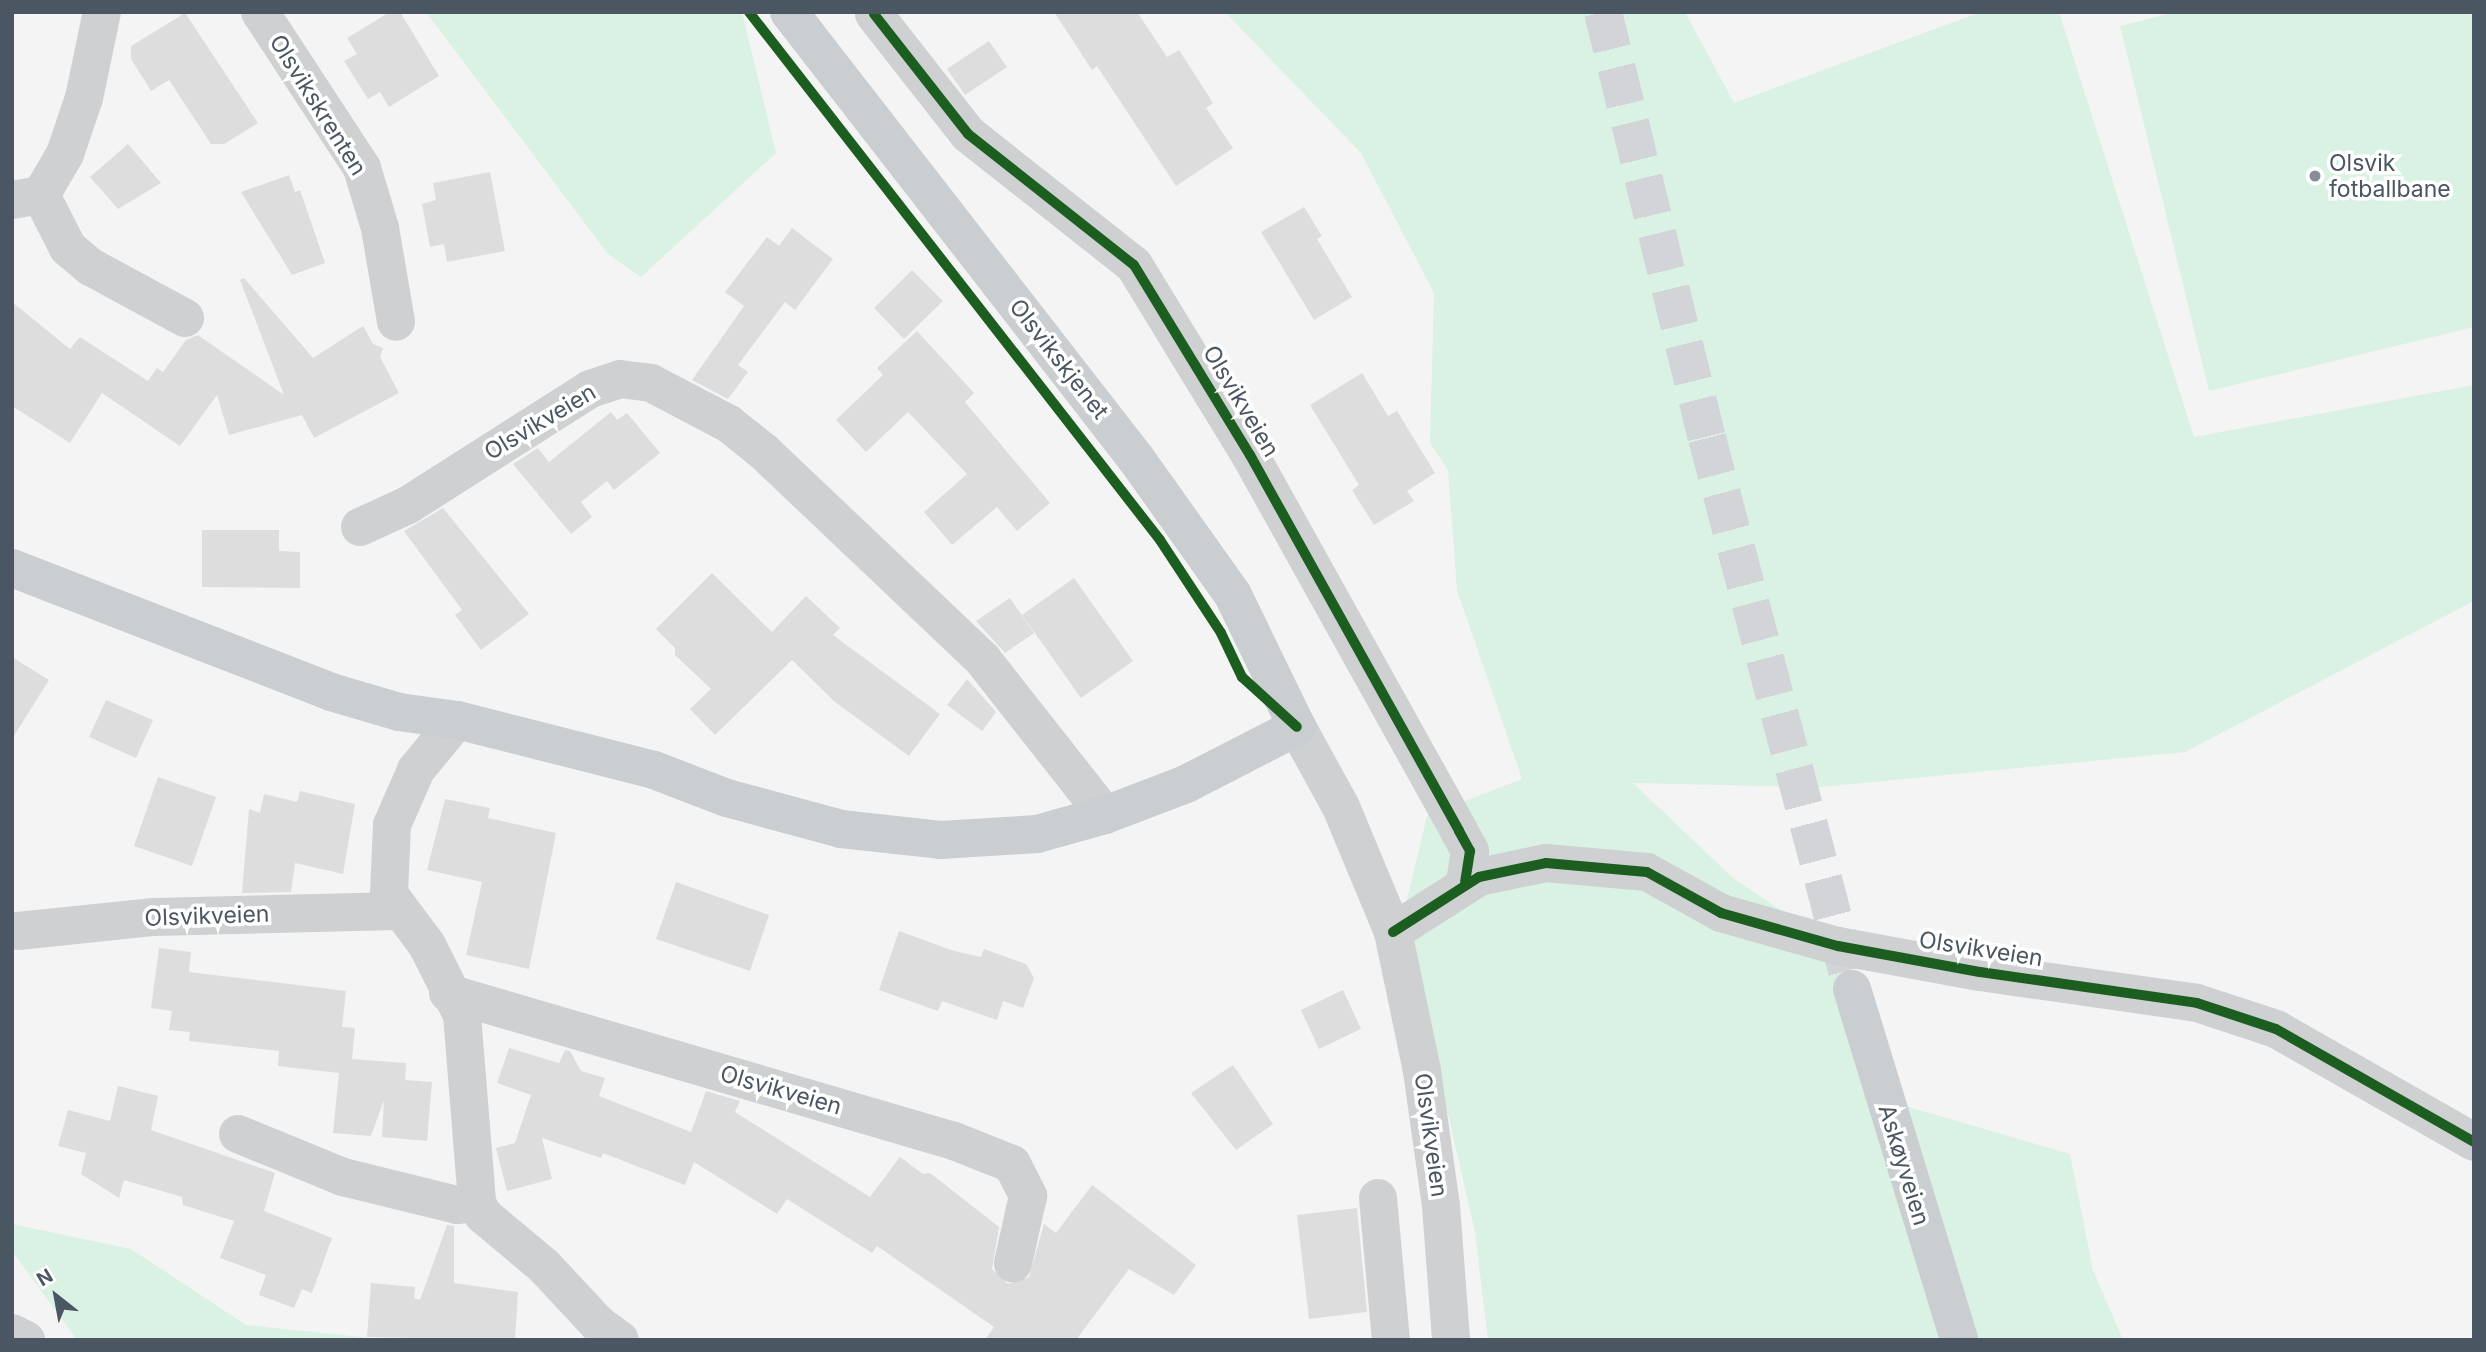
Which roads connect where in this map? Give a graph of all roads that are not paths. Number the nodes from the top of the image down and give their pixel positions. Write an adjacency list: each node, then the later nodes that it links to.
1 (102, 12): 5 (street)
2 (260, 12): 7 (street, Olsvikskrenten)
3 (789, 12): 11 (main road, Olsvikskjenet)
4 (874, 14): 13 (street, Olsvikveien)
5 (27, 197): 6 (street)
6 (186, 318)
7 (396, 322)
8 (359, 527): 12 (street, Olsvikveien)
9 (12, 568): 10 (main road)
10 (457, 720): 12 (main road); 14 (street)
11 (1297, 727): 12 (main road); 16 (street, Olsvikveien)
12 (1105, 815)
13 (1465, 882): 16 (street, Olsvikveien); 20 (street, Olsvikveien)
14 (398, 911): 15 (street, Olsvikveien); 18 (street)
15 (18, 931)
16 (1394, 932): 28 (street, Olsvikveien)
17 (1852, 989): 29 (main road, Askøyveien)
18 (448, 993): 22 (street); 23 (street, Olsvikveien)
19 (238, 1134): 22 (street)
20 (2474, 1142)
21 (1378, 1198): 27 (street)
22 (477, 1203): 26 (street)
23 (1013, 1263)
24 (12, 1333): 25 (street)
25 (26, 1340)
26 (620, 1340)
27 (1391, 1340)
28 (1451, 1340)
29 (1959, 1340)

